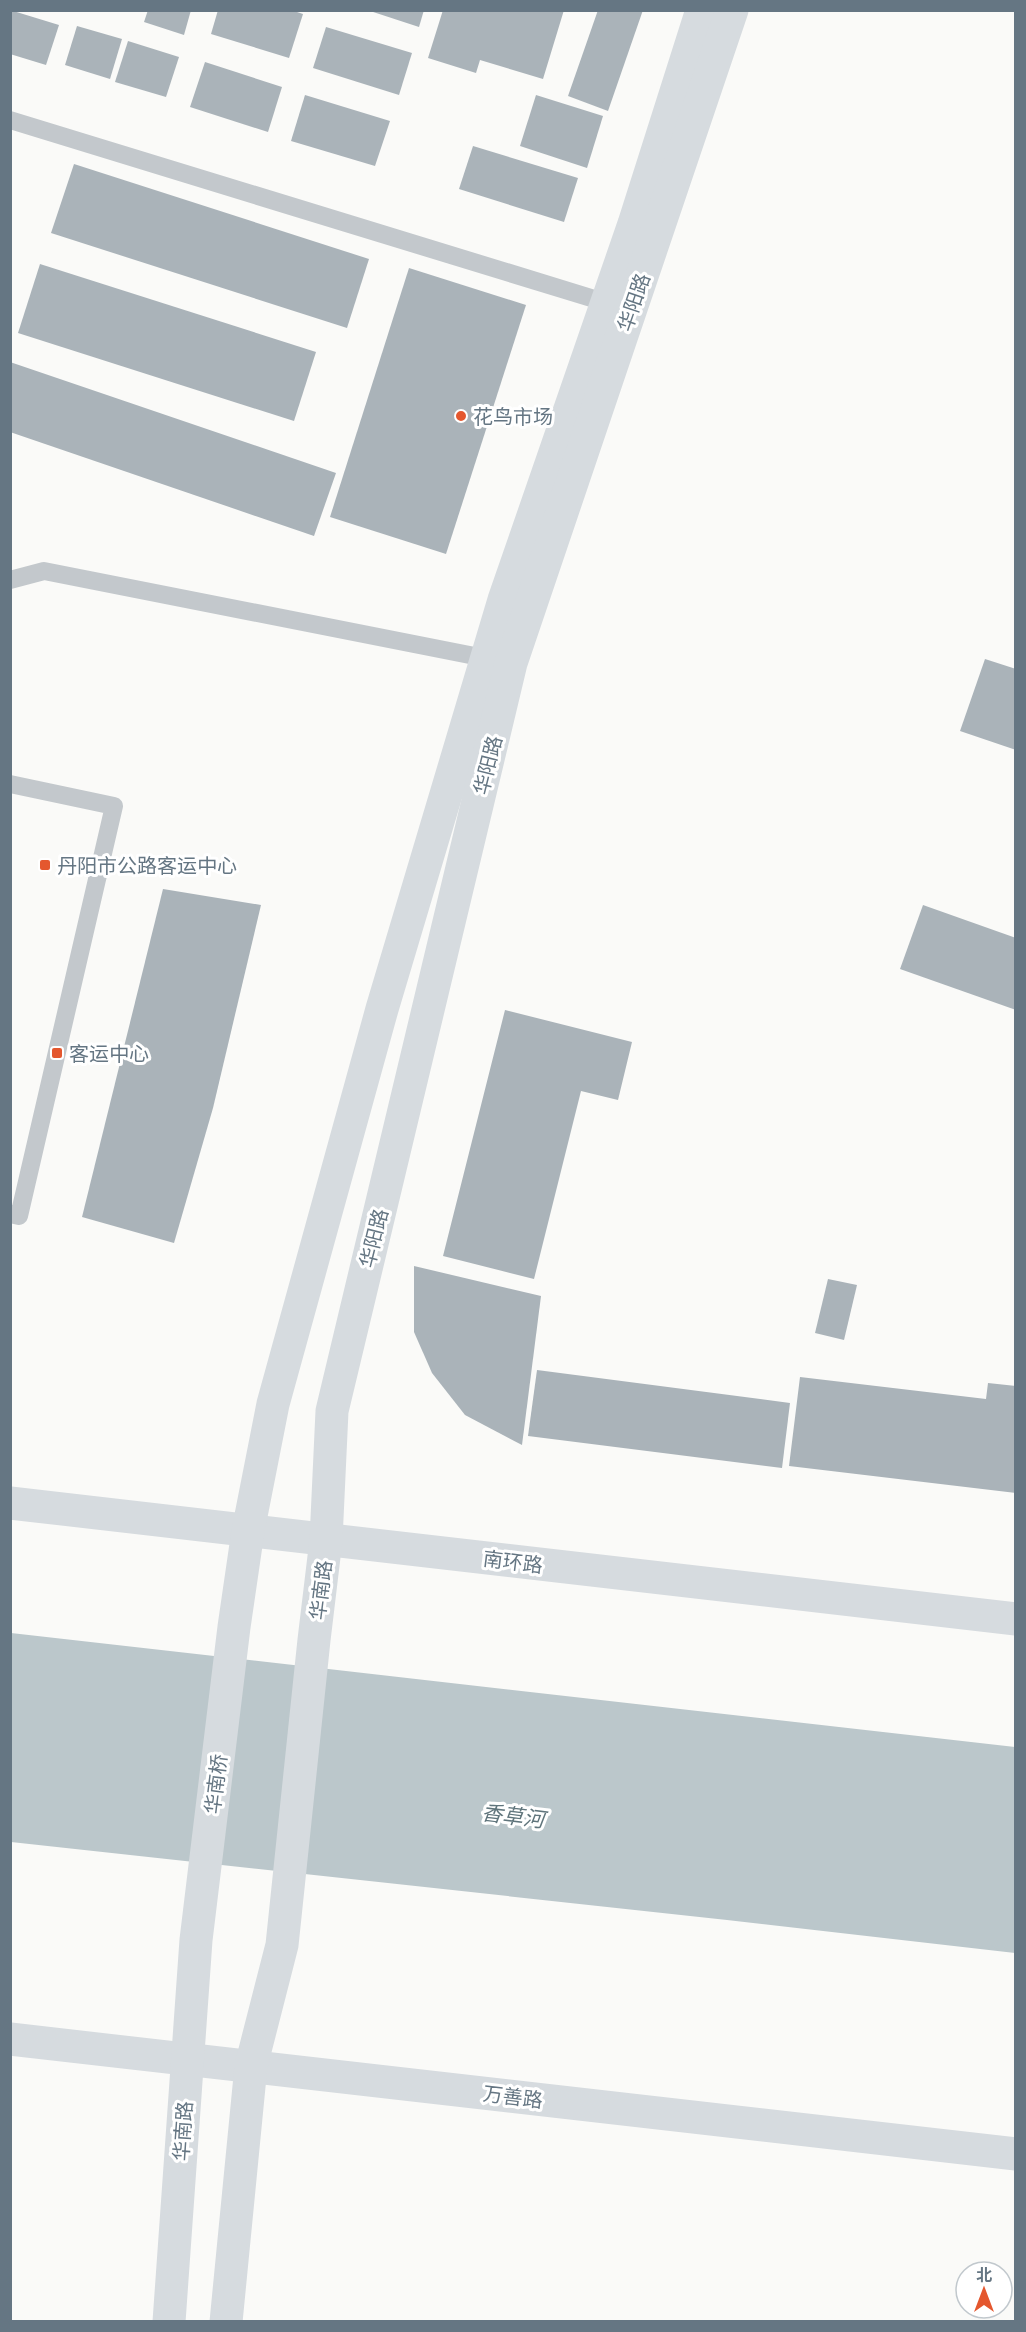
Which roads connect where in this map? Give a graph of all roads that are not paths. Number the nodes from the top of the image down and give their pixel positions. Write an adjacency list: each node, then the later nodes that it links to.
1 (702, 10): 4 (main road)
2 (732, 10): 4 (main road, 华阳路)
3 (10, 120): 4 (lane)
4 (619, 306): 6 (main road, 华阳路)
5 (10, 580): 6 (lane)
6 (499, 661): 10 (main road); 11 (main road, 华阳路)
7 (10, 784): 8 (lane)
8 (10, 1214)
9 (10, 1503): 10 (main road, 南环路)
10 (248, 1531): 11 (main road, 南环路); 13 (main road, 华南桥)
11 (327, 1540): 12 (main road, 南环路); 16 (main road, 华南路)
12 (1016, 1619)
13 (196, 1940): 15 (main road, 华南路)
14 (10, 2039): 15 (main road, 万善路)
15 (187, 2059): 16 (main road, 万善路); 18 (main road, 华南路)
16 (251, 2066): 17 (main road, 万善路); 19 (main road)
17 (1016, 2154)
18 (169, 2322)
19 (226, 2322)

